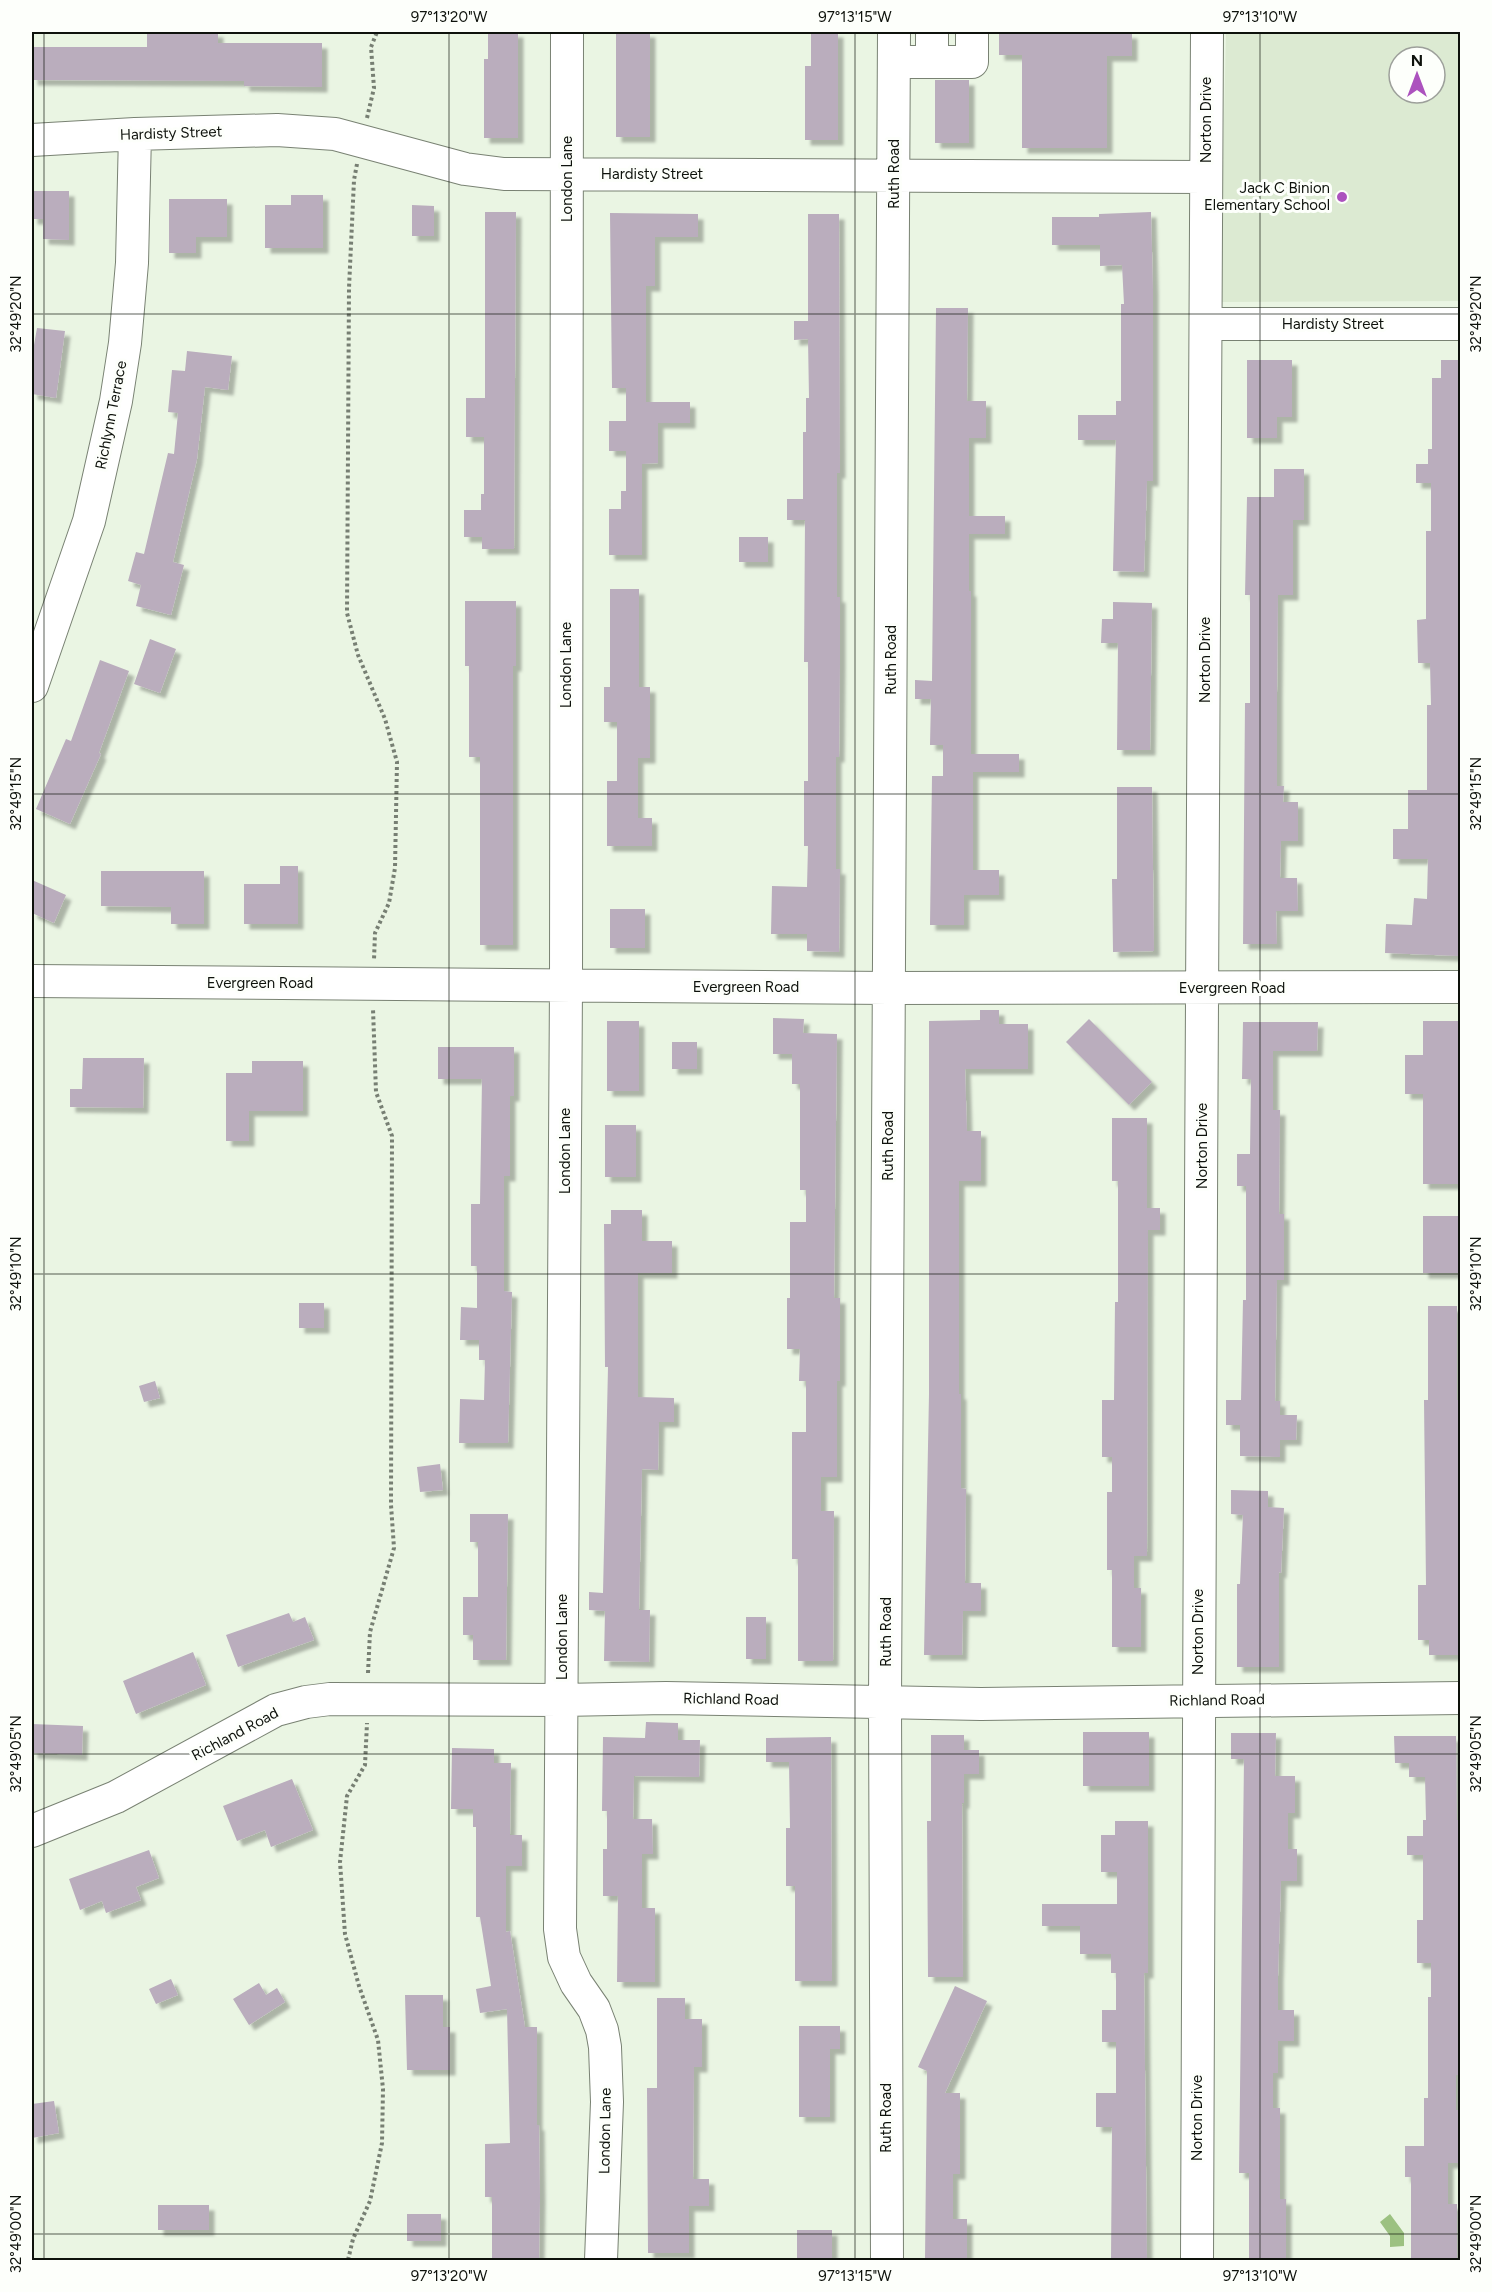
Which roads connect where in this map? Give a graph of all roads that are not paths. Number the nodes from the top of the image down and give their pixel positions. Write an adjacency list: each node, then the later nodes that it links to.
1 (567, 32): 8 (street, London Lane)
2 (972, 32): 5 (street)
3 (1207, 32): 10 (street, Norton Drive)
4 (894, 46): 5 (street); 9 (street, Ruth Road)
5 (932, 46)
6 (135, 134): 7 (street, Hardisty Street); 8 (street, Hardisty Street); 13 (street, Richlynn Terrace)
7 (32, 140)
8 (567, 174): 9 (street, Hardisty Street); 15 (street, London Lane)
9 (894, 176): 10 (street, Hardisty Street); 17 (street, Ruth Road)
10 (1206, 177): 11 (street, Norton Drive)
11 (1206, 324): 12 (street, Hardisty Street); 18 (street, Norton Drive)
12 (1461, 324)
13 (32, 686)
14 (32, 981): 15 (street, Evergreen Road)
15 (566, 986): 17 (street, Evergreen Road); 20 (street, London Lane)
16 (1461, 987): 18 (street, Evergreen Road)
17 (889, 988): 18 (street, Evergreen Road); 22 (street, Ruth Road)
18 (1203, 988): 21 (street, Norton Drive)
19 (1461, 1698): 21 (street, Richland Road)
20 (561, 1700): 22 (street, Richland Road); 23 (street, Richland Road); 24 (street, London Lane)
21 (1198, 1700): 22 (street, Richland Road); 26 (street, Norton Drive)
22 (885, 1702): 25 (street, Ruth Road)
23 (32, 1832)
24 (601, 2260)
25 (887, 2260)
26 (1197, 2260)

